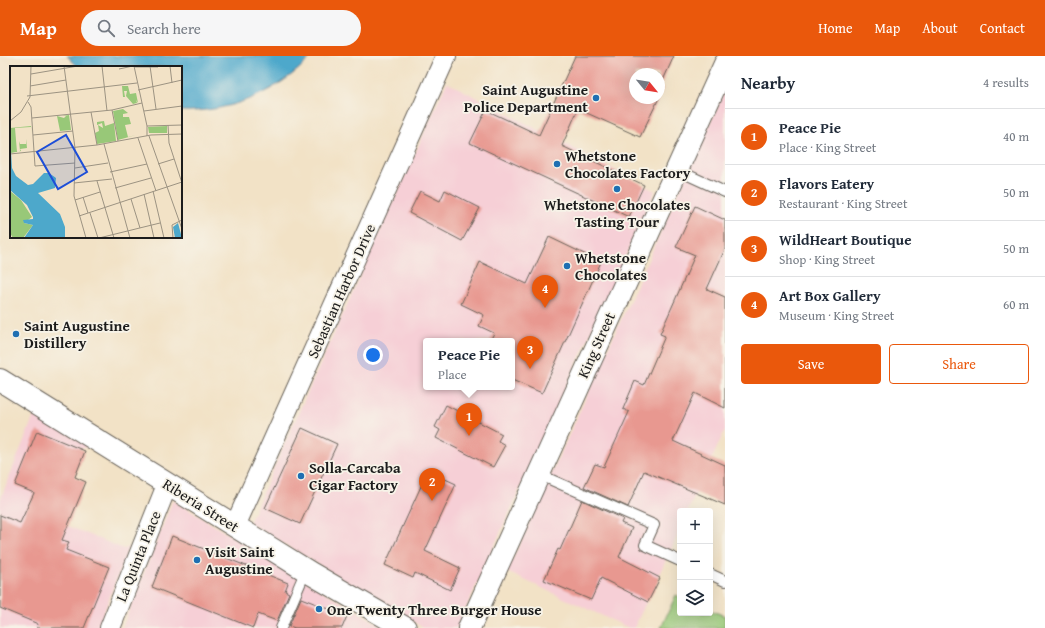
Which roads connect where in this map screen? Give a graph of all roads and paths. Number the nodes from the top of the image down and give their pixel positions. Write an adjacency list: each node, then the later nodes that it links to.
1 (446, 56): 8 (street, Sebastian Harbor Drive)
2 (725, 64): 3 (main road, King Street)
3 (677, 170): 4 (lane); 6 (main road, King Street)
4 (725, 192)
5 (0, 380): 7 (main road, Riberia Street)
6 (538, 474): 9 (lane); 16 (main road, King Street)
7 (168, 485): 8 (main road, Riberia Street); 13 (street, La Quinta Place)
8 (235, 526): 10 (main road, Riberia Street)
9 (677, 560)
10 (306, 570): 14 (lane); 15 (main road, Riberia Street)
11 (713, 575): 12 (lane)
12 (725, 581)
13 (110, 628)
14 (281, 628)
15 (404, 628)
16 (469, 628)

